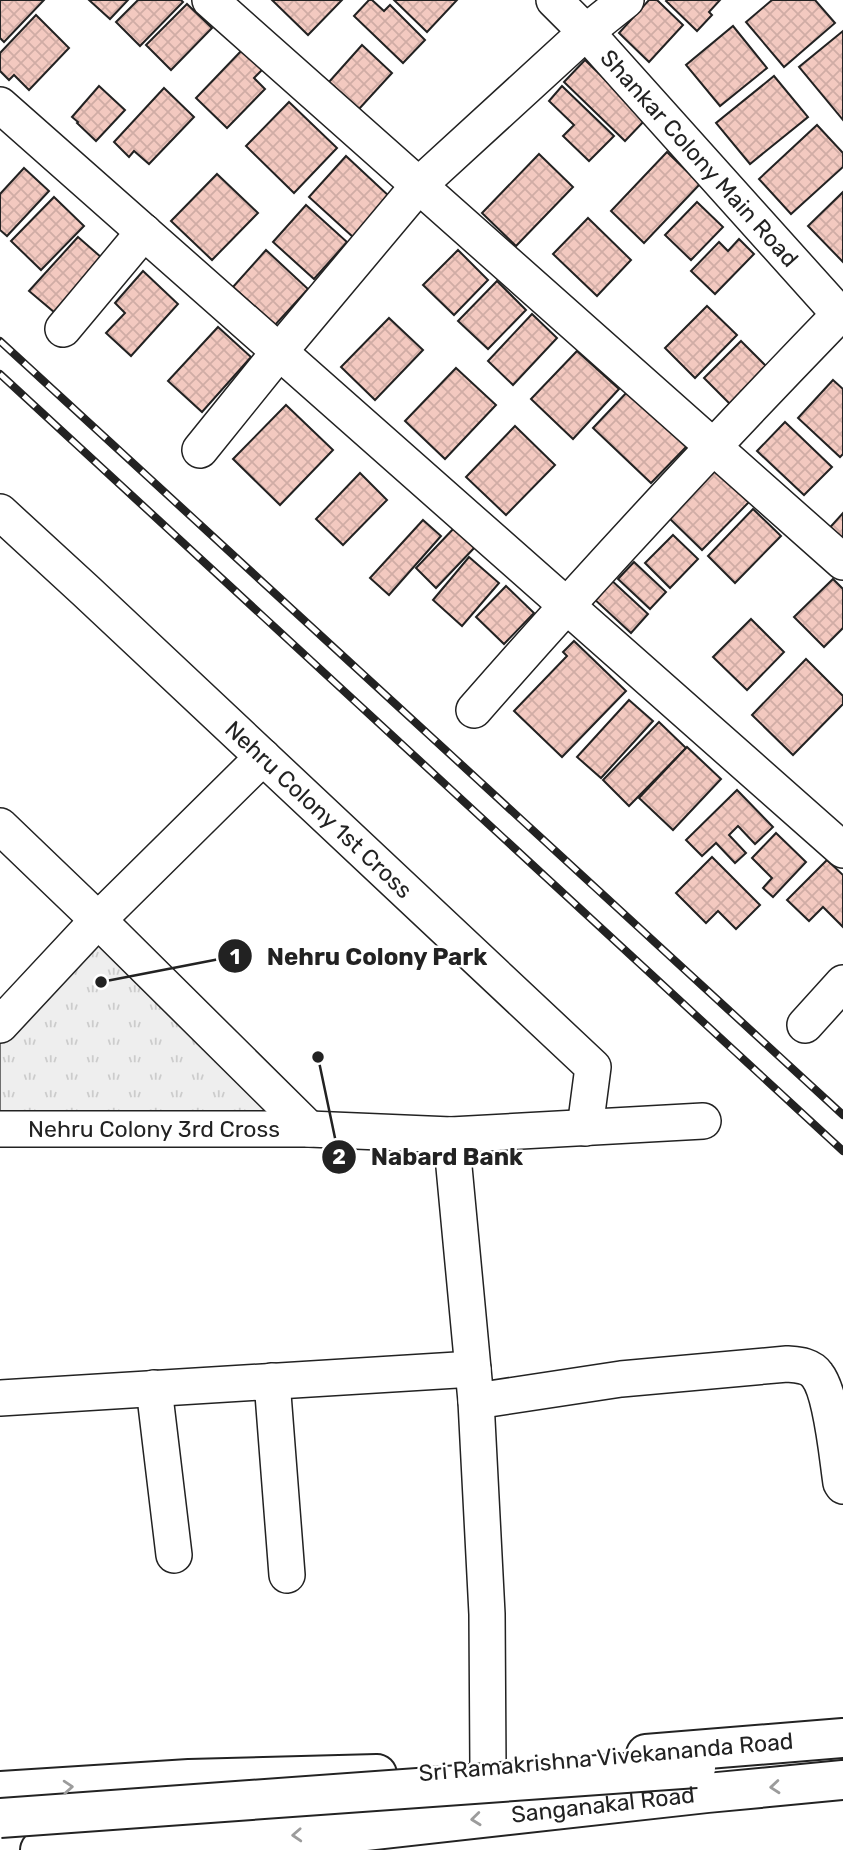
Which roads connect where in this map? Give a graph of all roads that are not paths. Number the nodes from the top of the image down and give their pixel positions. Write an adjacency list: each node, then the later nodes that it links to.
1 (210, 0): 6 (street)
2 (554, 0): 4 (street, Shankar Colony Main Road)
3 (626, 0): 4 (street)
4 (586, 32): 6 (street); 8 (street, Shankar Colony Main Road)
5 (0, 104): 7 (street)
6 (419, 185): 10 (street); 11 (street)
7 (144, 232): 9 (street); 10 (street)
8 (841, 316): 11 (street)
9 (63, 329)
10 (279, 352): 12 (street); 15 (street)
11 (712, 446): 14 (street); 15 (street)
12 (200, 450)
13 (0, 512): 17 (street, Nehru Colony 1st Cross)
14 (843, 562)
15 (566, 605): 16 (street); 19 (street)
16 (474, 710)
17 (263, 757): 20 (street); 25 (street, Nehru Colony 1st Cross)
18 (0, 825): 20 (street)
19 (843, 850)
20 (98, 920): 22 (street); 27 (street)
21 (843, 982): 23 (street)
22 (0, 1025)
23 (805, 1025)
24 (703, 1121): 25 (street, Nehru Colony 3rd Cross)
25 (585, 1128): 28 (street, Nehru Colony 3rd Cross)
26 (0, 1129): 27 (street, Nehru Colony 3rd Cross)
27 (309, 1129): 28 (street, Nehru Colony 3rd Cross)
28 (451, 1135): 30 (street)
29 (272, 1381): 30 (street); 31 (street); 35 (street)
30 (474, 1385): 33 (street); 38 (street)
31 (154, 1388): 32 (street); 34 (street)
32 (0, 1398)
33 (843, 1486)
34 (174, 1555)
35 (288, 1575)
36 (843, 1738): 38 (main road, Sri Ramakrishna Vivekananda Road)
37 (843, 1756): 42 (main road, bridge)
38 (488, 1768): 39 (main road, Sri Ramakrishna Vivekananda Road)
39 (370, 1774): 41 (main road, one-way to 39); 43 (street)
40 (843, 1780): 43 (main road, Sanganakal Road, one-way to 43)
41 (0, 1791)
42 (0, 1818)
43 (364, 1841): 44 (main road, one-way to 44)
44 (40, 1850)

